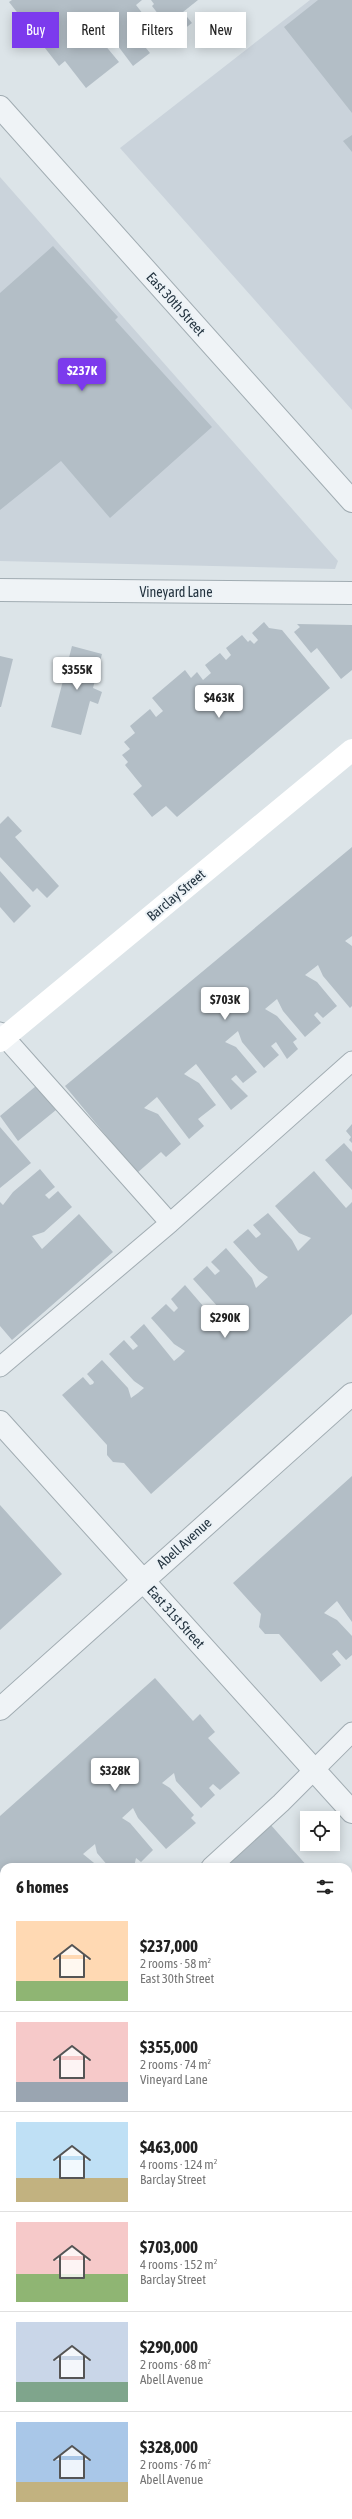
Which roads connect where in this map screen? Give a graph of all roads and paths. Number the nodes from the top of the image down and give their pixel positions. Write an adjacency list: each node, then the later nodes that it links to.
1 (0, 106): 2 (street, East 30th Street)
2 (352, 501)
3 (0, 590): 4 (street, Vineyard Lane)
4 (352, 593)
5 (352, 750): 6 (street, Barclay Street)
6 (1, 1037): 8 (lane)
7 (352, 1061): 8 (lane)
8 (170, 1223): 9 (lane)
9 (0, 1367)
10 (352, 1394): 12 (street, Abell Avenue)
11 (0, 1422): 12 (street, East 31st Street)
12 (143, 1580): 13 (street, Abell Avenue); 15 (street, East 31st Street)
13 (0, 1709)
14 (352, 1732): 15 (lane)
15 (314, 1770): 16 (street, East 31st Street); 17 (lane)
16 (352, 1812)
17 (214, 1863)

